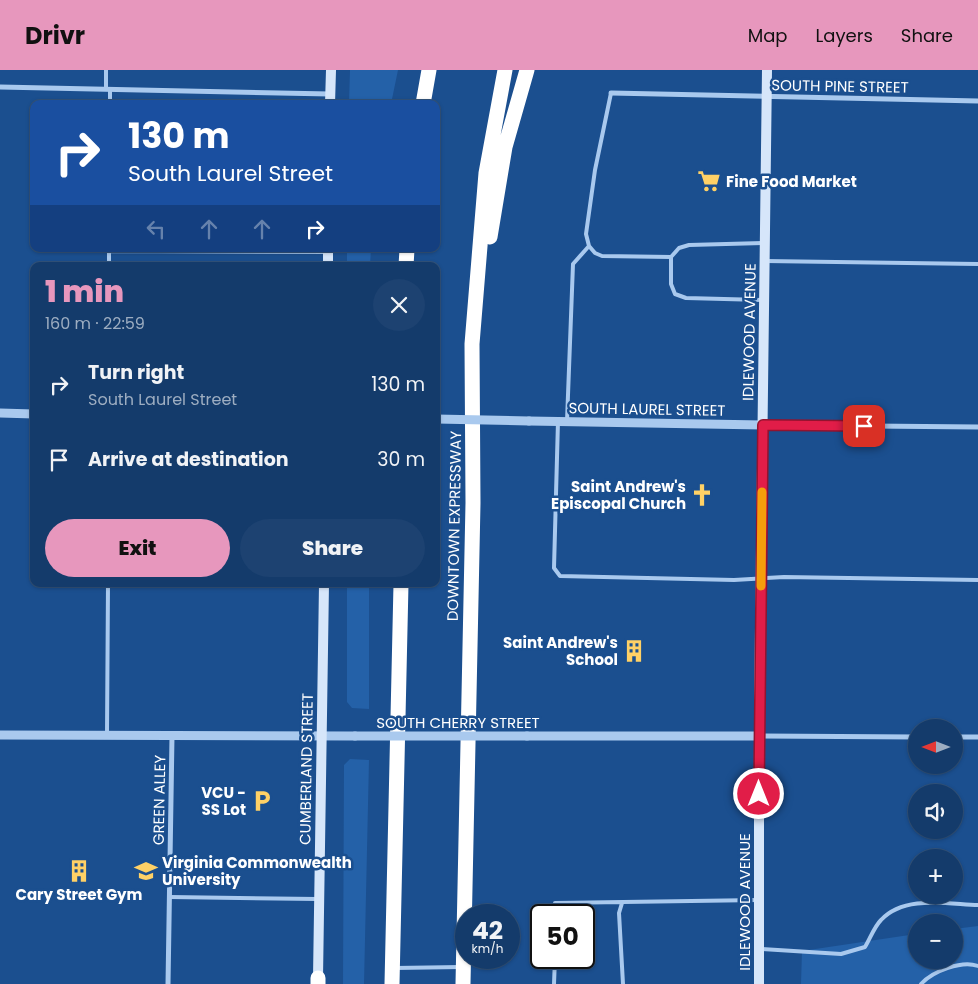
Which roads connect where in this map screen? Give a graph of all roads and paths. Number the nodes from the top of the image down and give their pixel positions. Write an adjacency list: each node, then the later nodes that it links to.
1 (106, 70): 8 (lane)
2 (331, 70): 11 (main road)
3 (505, 70): 21 (highway, DOWNTOWN EXPRESSWAY)
4 (527, 70): 21 (highway)
5 (767, 70): 10 (main road, IDLEWOOD AVENUE)
6 (428, 71): 13 (highway)
7 (0, 87): 8 (street)
8 (108, 89): 11 (street); 12 (lane)
9 (611, 93): 10 (street, SOUTH PINE STREET); 16 (lane)
10 (767, 96): 14 (street, SOUTH PINE STREET); 15 (main road, IDLEWOOD AVENUE)
11 (330, 99)
12 (109, 100)
13 (424, 100)
14 (978, 101)
15 (765, 243): 17 (lane); 18 (main road, IDLEWOOD AVENUE)
16 (589, 246): 17 (lane); 25 (lane)
17 (671, 257): 20 (lane)
18 (765, 261): 19 (lane); 20 (main road, IDLEWOOD AVENUE)
19 (978, 264)
20 (764, 300): 26 (main road, IDLEWOOD AVENUE)
21 (472, 344): 45 (highway, DOWNTOWN EXPRESSWAY)
22 (0, 414): 23 (street)
23 (30, 414)
24 (440, 419): 25 (street, SOUTH LAUREL STREET, bridge)
25 (562, 421): 26 (street, SOUTH LAUREL STREET); 28 (lane)
26 (763, 425): 27 (street, SOUTH LAUREL STREET); 28 (main road, IDLEWOOD AVENUE)
27 (978, 427)
28 (761, 578): 29 (lane); 37 (main road, IDLEWOOD AVENUE)
29 (978, 580)
30 (108, 587): 34 (lane)
31 (324, 587): 36 (main road, CUMBERLAND STREET)
32 (401, 587): 51 (highway)
33 (0, 735): 34 (street, SOUTH CHERRY STREET)
34 (107, 736): 35 (street, SOUTH CHERRY STREET)
35 (172, 736): 36 (street, SOUTH CHERRY STREET); 41 (street, GREEN ALLEY)
36 (321, 736): 37 (street, SOUTH CHERRY STREET, bridge); 42 (main road, CUMBERLAND STREET)
37 (759, 736): 38 (street, SOUTH CHERRY STREET); 43 (main road, IDLEWOOD AVENUE)
38 (908, 737)
39 (963, 737): 40 (street)
40 (978, 737)
41 (170, 897): 42 (lane); 55 (street, GREEN ALLEY)
42 (320, 900): 54 (main road, CUMBERLAND STREET)
43 (759, 900): 44 (lane); 48 (main road, IDLEWOOD AVENUE)
44 (622, 903): 46 (lane); 59 (lane)
45 (465, 904)
46 (555, 904)
47 (978, 905): 48 (lane)
48 (759, 949): 60 (main road, IDLEWOOD AVENUE)
49 (455, 966): 51 (lane)
50 (978, 966): 61 (lane)
51 (393, 968): 56 (highway)
52 (464, 969): 57 (highway, DOWNTOWN EXPRESSWAY)
53 (555, 969): 58 (lane)
54 (318, 982)
55 (168, 984)
56 (392, 984)
57 (463, 984)
58 (554, 984)
59 (623, 984)
60 (759, 984)
61 (921, 984)

